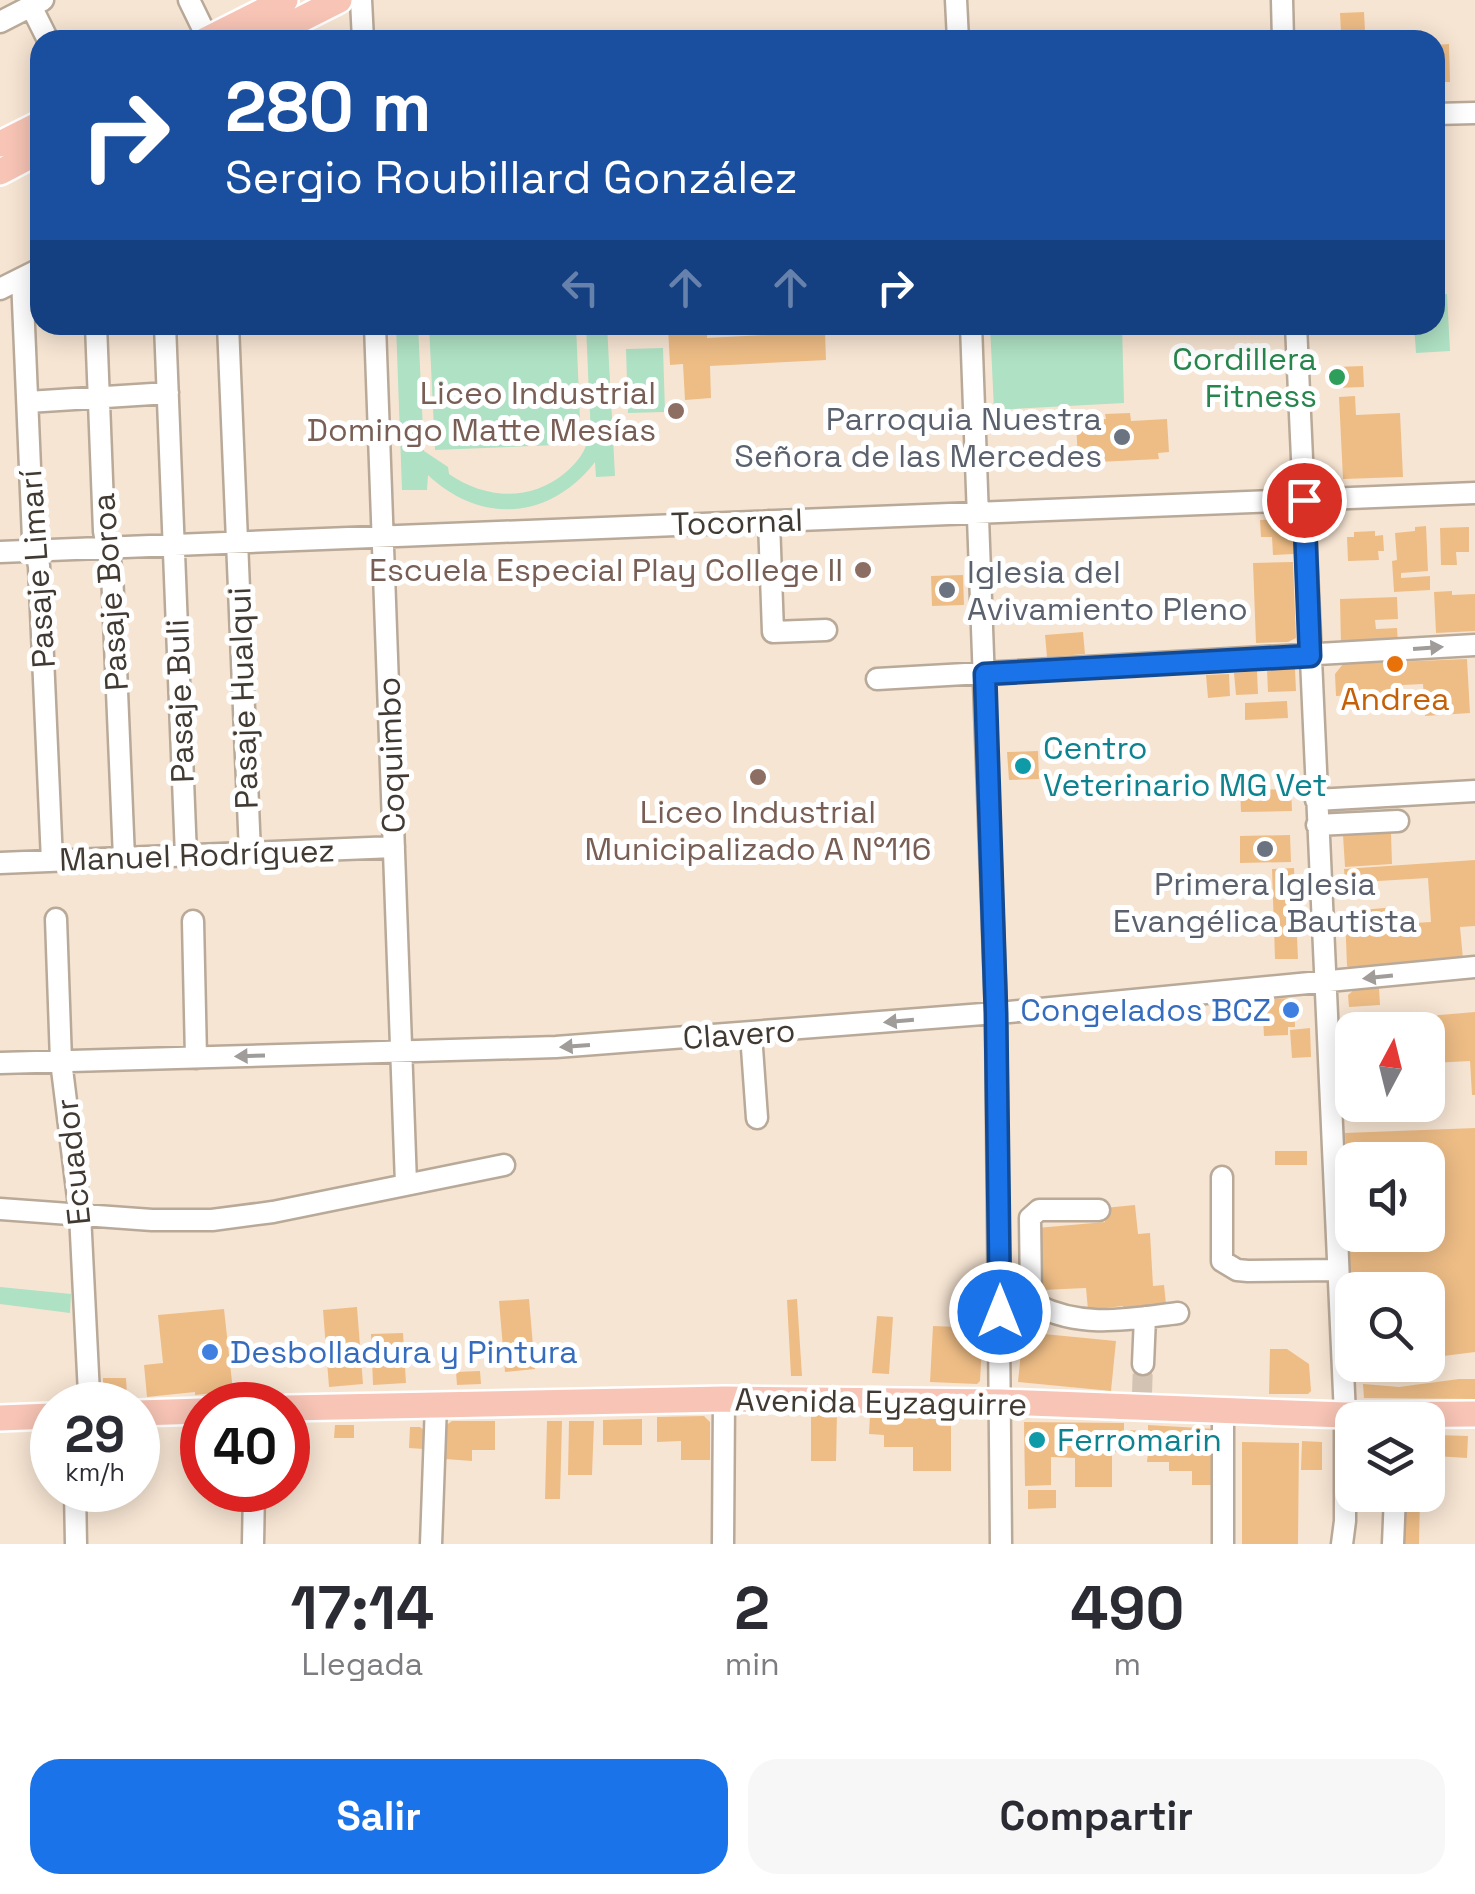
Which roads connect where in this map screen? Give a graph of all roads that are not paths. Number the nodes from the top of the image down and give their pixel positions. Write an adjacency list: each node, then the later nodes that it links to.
1 (189, 0): 10 (street)
2 (285, 0): 11 (main road)
3 (339, 0): 12 (main road)
4 (361, 0): 13 (street)
5 (956, 0): 14 (street)
6 (1282, 0): 15 (street)
7 (37, 3): 8 (street); 9 (street)
8 (0, 22)
9 (45, 30)
10 (203, 30)
11 (225, 30)
12 (280, 30)
13 (362, 30)
14 (958, 30)
15 (1284, 30)
16 (1475, 113): 17 (street)
17 (1445, 114)
18 (30, 129): 19 (main road)
19 (0, 144)
20 (30, 156): 21 (main road)
21 (0, 172)
22 (30, 274): 23 (street)
23 (0, 289)
24 (30, 316): 33 (street, Pasaje Limarí)
25 (96, 335): 32 (street, Pasaje Boroa)
26 (165, 335): 31 (street, Pasaje Buli)
27 (228, 335): 39 (street, Pasaje Hualqui)
28 (374, 335): 38 (street, Coquimbo)
29 (971, 335): 36 (street)
30 (1296, 335): 35 (street)
31 (168, 394): 32 (street); 40 (street, Pasaje Buli)
32 (99, 398): 33 (street); 41 (street, Pasaje Boroa)
33 (28, 402): 42 (street, Pasaje Limarí)
34 (1475, 493): 35 (street, Tocornal)
35 (1304, 500): 36 (street, Tocornal); 46 (street)
36 (980, 512): 37 (street, Tocornal); 47 (street)
37 (770, 521): 38 (street, Tocornal); 44 (street)
38 (383, 538): 39 (street, Tocornal); 53 (street, Coquimbo)
39 (237, 543): 40 (street, Tocornal); 54 (street, Pasaje Hualqui)
40 (174, 546): 41 (street, Tocornal); 55 (street, Pasaje Buli)
41 (108, 548): 42 (street, Tocornal); 56 (street, Pasaje Boroa)
42 (36, 551): 43 (street, Tocornal); 57 (street, Pasaje Limarí)
43 (0, 552)
44 (826, 630)
45 (1475, 645): 46 (street, one-way to 45)
46 (1310, 656): 47 (street); 50 (street)
47 (985, 674): 48 (street); 63 (street)
48 (877, 679)
49 (1475, 790): 50 (street)
50 (1316, 800): 52 (street)
51 (1398, 820): 52 (street)
52 (1318, 824): 62 (street)
53 (394, 847): 54 (street, Manuel Rodríguez); 65 (street, Coquimbo)
54 (250, 853): 55 (street, Manuel Rodríguez)
55 (186, 856): 56 (street, Manuel Rodríguez)
56 (124, 858): 57 (street, Manuel Rodríguez)
57 (52, 861): 58 (street, Manuel Rodríguez)
58 (0, 864)
59 (56, 919): 67 (street, Ecuador)
60 (193, 921): 66 (street)
61 (1475, 967): 62 (street, Clavero, one-way to 62)
62 (1324, 982): 63 (street, Clavero); 76 (street)
63 (996, 1013): 64 (street, Clavero, one-way to 64); 77 (street)
64 (752, 1034): 65 (street, Clavero, one-way to 65); 69 (street)
65 (402, 1052): 66 (street, Clavero, one-way to 66); 72 (street, Coquimbo)
66 (196, 1058): 67 (street, Clavero)
67 (62, 1062): 68 (street, Clavero); 75 (street, Ecuador)
68 (0, 1063)
69 (757, 1118)
70 (504, 1164): 72 (street)
71 (1222, 1177): 76 (street)
72 (406, 1184): 75 (street)
73 (0, 1210): 75 (street)
74 (1099, 1210): 78 (street)
75 (80, 1214): 82 (street, Ecuador)
76 (1338, 1270): 85 (street)
77 (999, 1274): 78 (street); 84 (street)
78 (1030, 1274): 80 (street)
79 (1178, 1314): 80 (street)
80 (1145, 1317): 81 (street)
81 (1143, 1364)
82 (89, 1382)
83 (724, 1400): 84 (main road, Avenida Eyzaguirre); 86 (main road, Avenida Eyzaguirre); 101 (street)
84 (1000, 1402): 88 (main road, Avenida Eyzaguirre); 102 (street)
85 (1344, 1402)
86 (436, 1404): 87 (main road, Avenida Eyzaguirre); 100 (street)
87 (310, 1407)
88 (1222, 1410): 90 (main road, Avenida Eyzaguirre); 103 (street)
89 (1475, 1414): 91 (main road, Avenida Eyzaguirre)
90 (1335, 1415)
91 (1445, 1415)
92 (30, 1417): 93 (main road)
93 (0, 1418)
94 (76, 1512): 98 (street)
95 (254, 1512): 99 (street)
96 (1344, 1512): 104 (street)
97 (1395, 1512): 105 (street)
98 (76, 1544)
99 (253, 1544)
100 (431, 1544)
101 (722, 1544)
102 (1001, 1544)
103 (1222, 1544)
104 (1342, 1544)
105 (1394, 1544)

